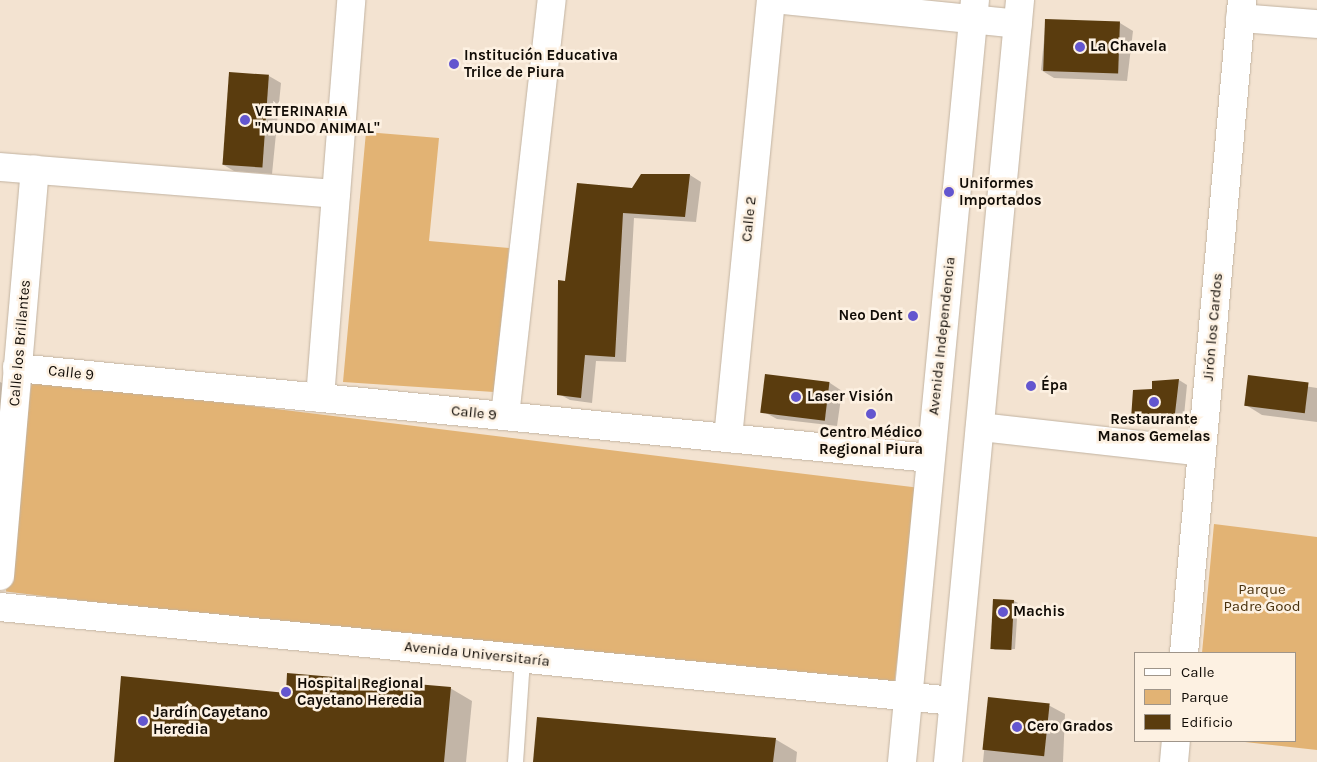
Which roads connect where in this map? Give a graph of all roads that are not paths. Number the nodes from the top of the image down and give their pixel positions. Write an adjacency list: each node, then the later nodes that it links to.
1 (351, 0): 11 (street)
2 (552, 0): 14 (street)
3 (771, 0): 16 (street, Calle 2)
4 (783, 0): 6 (street)
5 (1241, 9): 8 (street); 17 (street, Jirón los Cardos)
6 (974, 10): 7 (street); 18 (street, Avenida Independencia)
7 (1019, 12): 15 (street)
8 (1317, 24)
9 (0, 167): 10 (street)
10 (35, 170): 11 (street); 12 (street, Calle los Brillantes)
11 (336, 194): 13 (street)
12 (17, 368): 13 (street, Calle 9); 19 (street, Calle los Brillantes)
13 (320, 398): 14 (street, Calle 9)
14 (505, 416): 16 (street, Calle 9)
15 (980, 427): 17 (street); 24 (street)
16 (728, 438): 18 (street, Calle 9)
17 (1202, 452): 21 (street, Jirón los Cardos)
18 (930, 458): 23 (street, Avenida Independencia)
19 (0, 576)
20 (0, 607): 22 (street, Avenida Universitaría)
21 (1184, 652)
22 (522, 658): 23 (street, Avenida Universitaría); 26 (lane)
23 (908, 696): 24 (street, Avenida Universitaría); 27 (street, Avenida Independencia)
24 (954, 701): 28 (street)
25 (1176, 742): 29 (street)
26 (515, 762)
27 (902, 762)
28 (948, 762)
29 (1174, 762)

